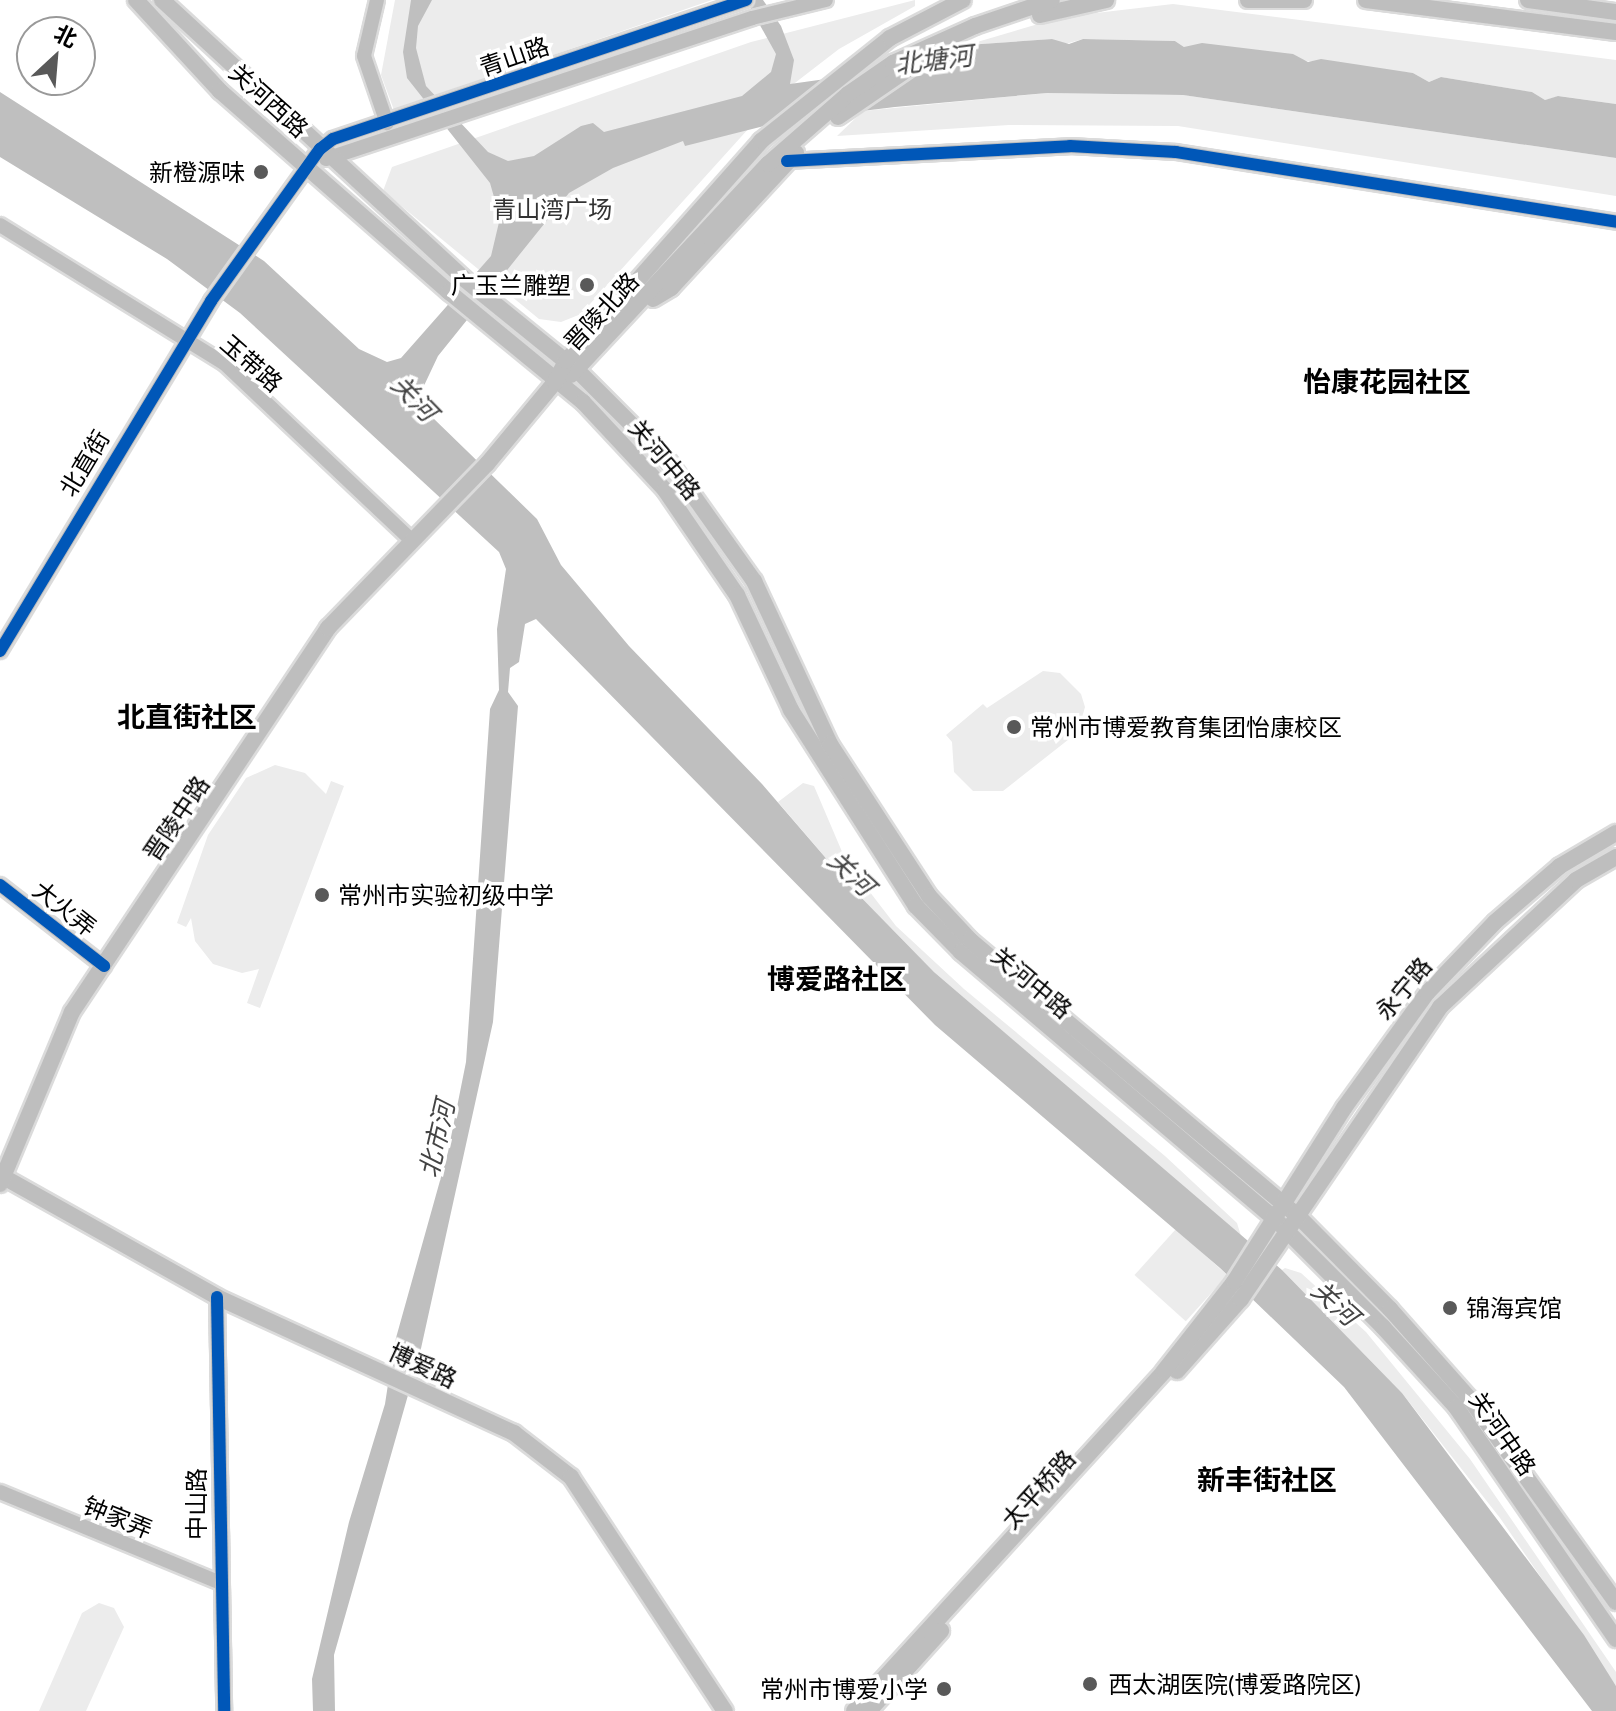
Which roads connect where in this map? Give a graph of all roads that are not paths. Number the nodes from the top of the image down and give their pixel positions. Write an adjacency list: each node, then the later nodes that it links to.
1 (136, 0): 21 (main road, 关河西路)
2 (162, 0): 19 (main road, 关河西路)
3 (377, 0): 17 (street)
4 (826, 0): 15 (street, 青山路)
5 (963, 0): 28 (main road, 晋陵北路)
6 (1052, 0): 18 (main road, 晋陵北路)
7 (1106, 0): 18 (main road)
8 (1248, 0): 9 (main road)
9 (1304, 0)
10 (1366, 0): 14 (main road)
11 (1528, 0): 13 (main road)
12 (744, 1): 15 (street, 青山路)
13 (1616, 12)
14 (1616, 32)
15 (452, 109): 16 (street, 青山路)
16 (422, 119): 17 (street, 青山路); 19 (street, 青山路)
17 (387, 123): 19 (street, 青山路)
18 (821, 124): 20 (main road); 25 (main road, 晋陵北路)
19 (325, 154): 21 (street, 青山路); 24 (main road, 关河西路)
20 (787, 161): 22 (street); 25 (main road)
21 (307, 167): 26 (main road, 关河西路); 27 (street, 北直街)
22 (1616, 222)
23 (0, 225): 27 (street, 玉带路)
24 (490, 300): 28 (main road, 关河中路)
25 (635, 310): 28 (main road, 晋陵北路)
26 (477, 316): 29 (main road, 关河中路)
27 (187, 338): 30 (street, 玉带路); 31 (street, 北直街)
28 (572, 366): 29 (main road, 晋陵北路); 37 (main road, 关河中路)
29 (555, 382): 30 (main road, 晋陵中路); 37 (main road, 关河中路)
30 (411, 540): 35 (main road, 晋陵中路)
31 (0, 651)
32 (1616, 833): 37 (main road, 永宁路)
33 (1616, 857): 38 (main road, 永宁路)
34 (0, 885): 35 (street, 大火弄)
35 (104, 966): 36 (main road, 晋陵中路)
36 (1, 1179): 42 (main road, 博爱路)
37 (1280, 1212): 38 (main road, 关河中路); 39 (main road, 关河中路); 40 (main road)
38 (1299, 1217): 39 (main road); 45 (main road, 关河中路)
39 (1287, 1232): 40 (main road); 46 (main road, 关河中路)
40 (1270, 1242): 41 (main road)
41 (1236, 1292): 49 (main road); 50 (main road, 太平桥路)
42 (217, 1297): 44 (street, 中山路); 48 (main road, 博爱路)
43 (0, 1492): 44 (street, 钟家弄)
44 (218, 1582): 47 (street, 中山路)
45 (1616, 1602)
46 (1616, 1639)
47 (224, 1711)
48 (725, 1711)
49 (854, 1711)
50 (869, 1711)

